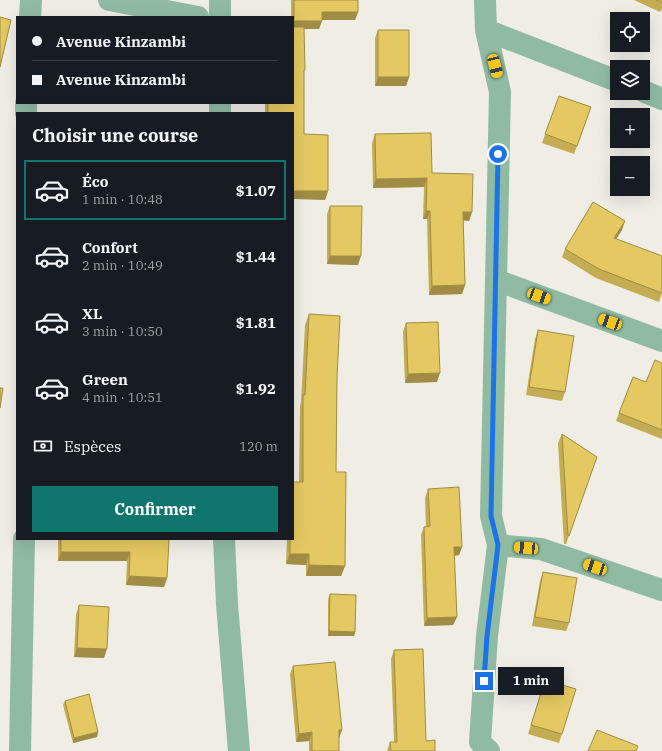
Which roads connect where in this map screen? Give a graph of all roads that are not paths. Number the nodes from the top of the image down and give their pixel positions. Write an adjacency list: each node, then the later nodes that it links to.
1 (31, 0): 5 (street)
2 (110, 0): 6 (street)
3 (220, 0): 7 (street)
4 (485, 0): 8 (street)
5 (30, 16)
6 (193, 16)
7 (220, 16)
8 (486, 30): 9 (street); 12 (street)
9 (610, 78)
10 (650, 94): 11 (street)
11 (662, 99)
12 (496, 280): 13 (street); 16 (street)
13 (662, 341)
14 (24, 540): 18 (street)
15 (224, 540): 19 (street)
16 (498, 545): 17 (street); 20 (street)
17 (662, 590)
18 (20, 751)
19 (239, 751)
20 (489, 751)

